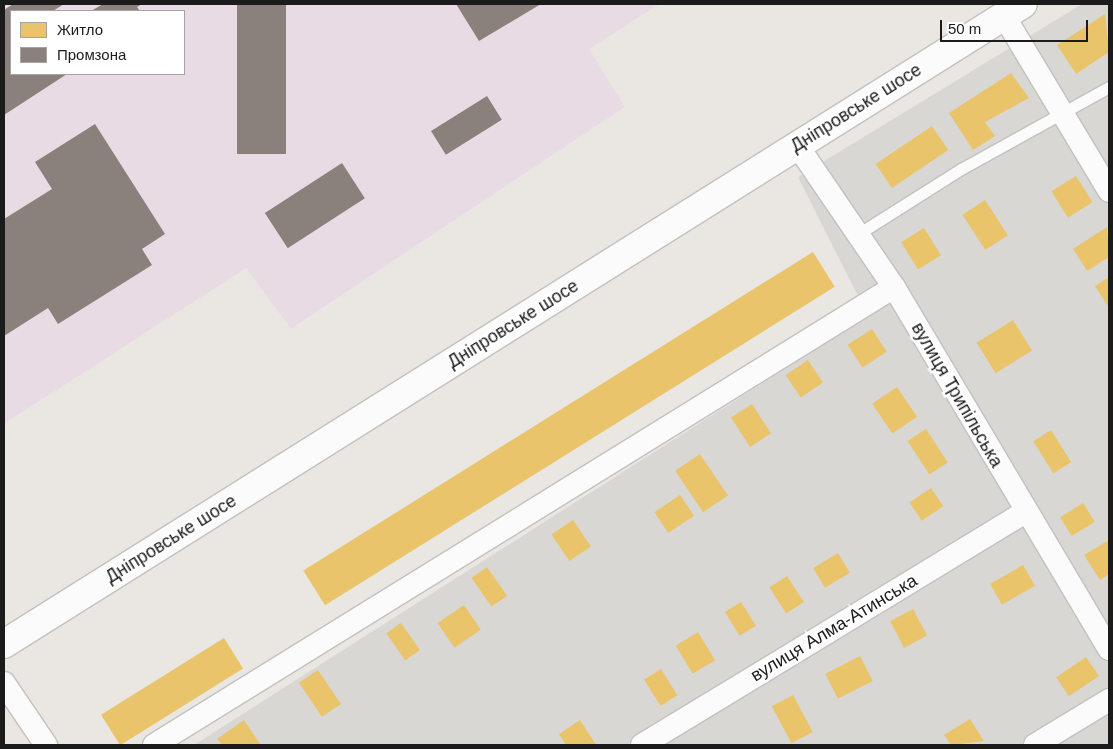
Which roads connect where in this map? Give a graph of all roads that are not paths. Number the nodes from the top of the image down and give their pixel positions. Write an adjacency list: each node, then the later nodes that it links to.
1 (1014, 10): 3 (street); 4 (street, Дніпровське шосе)
2 (1109, 86): 3 (lane)
3 (1063, 115): 5 (street); 6 (lane)
4 (797, 145): 6 (street, вулиця Трипільська); 9 (street, Дніпровське шосе)
5 (1109, 191)
6 (858, 234): 7 (street, вулиця Трипільська)
7 (894, 287): 8 (street, вулиця Трипільська); 14 (street)
8 (1025, 512): 10 (street, вулиця Трипільська); 15 (street, вулиця Алма-Атинська)
9 (4, 644)
10 (1109, 649)
11 (4, 683): 13 (street)
12 (1109, 700): 16 (street)
13 (46, 745)
14 (154, 745)
15 (642, 745)
16 (1035, 745)

